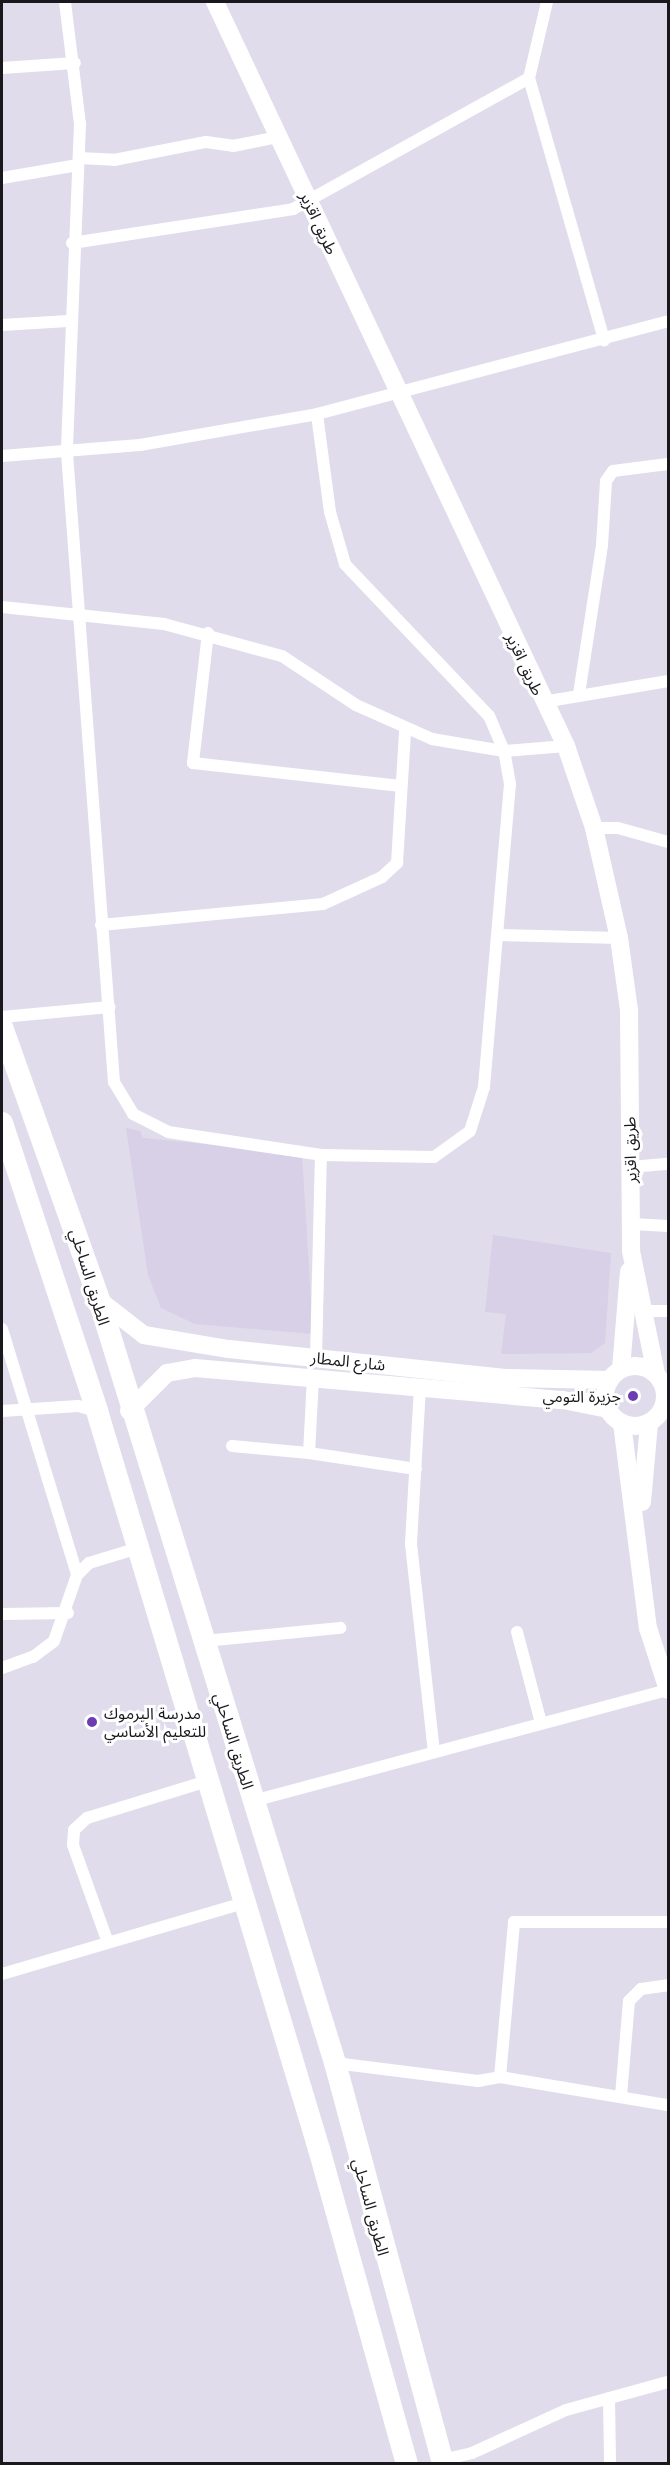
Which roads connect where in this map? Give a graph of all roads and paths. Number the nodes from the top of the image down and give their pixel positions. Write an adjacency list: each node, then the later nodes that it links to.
1 (65, 2): 4 (street)
2 (215, 2): 7 (street, طريق اقزير)
3 (547, 2): 6 (street)
4 (75, 63): 5 (street); 8 (street)
5 (2, 68)
6 (529, 78): 10 (street); 15 (street)
7 (278, 137): 8 (street); 10 (street, طريق اقزير)
8 (78, 161): 9 (street); 11 (street)
9 (2, 178)
10 (309, 200): 11 (street); 16 (street, طريق اقزير)
11 (72, 243): 12 (street)
12 (68, 321): 14 (street); 18 (street)
13 (669, 321): 15 (street)
14 (2, 325)
15 (604, 340): 16 (street)
16 (397, 394): 17 (street); 26 (street, طريق اقزير)
17 (317, 414): 18 (street); 29 (street)
18 (67, 453): 19 (street); 22 (street)
19 (2, 456)
20 (669, 464): 25 (street)
21 (2, 607): 22 (street)
22 (80, 613): 23 (street); 33 (street)
23 (208, 633): 27 (street); 30 (street)
24 (669, 681): 25 (street)
25 (579, 694): 26 (street)
26 (543, 702): 28 (street, طريق اقزير)
27 (405, 731): 29 (street); 30 (street)
28 (566, 746): 29 (street); 31 (street, طريق اقزير)
29 (504, 751): 34 (street)
30 (401, 786): 33 (street)
31 (594, 828): 32 (street); 35 (street, طريق اقزير)
32 (669, 842)
33 (101, 925): 36 (street)
34 (499, 935): 35 (street); 40 (street)
35 (620, 938): 42 (street, طريق اقزير)
36 (110, 1007): 37 (street); 40 (street)
37 (2, 1017)
38 (2, 1027): 46 (highway, الطريق الساحلي)
39 (2, 1123): 60 (highway, الطريق الساحلي)
40 (321, 1155): 51 (street)
41 (669, 1164): 42 (street)
42 (630, 1167): 43 (street, طريق اقزير)
43 (632, 1224): 44 (street); 45 (street, طريق اقزير)
44 (669, 1226)
45 (631, 1251): 47 (street, طريق اقزير); 53 (street)
46 (99, 1299): 50 (street, شارع المطار); 61 (highway, الطريق الساحلي)
47 (643, 1311): 48 (street); 55 (street, طريق اقزير)
48 (669, 1311)
49 (2, 1329): 62 (street)
50 (229, 1349): 51 (street, شارع المطار); 52 (street)
51 (316, 1357): 53 (street, شارع المطار)
52 (227, 1371): 54 (street, شارع المطار); 61 (street, شارع المطار)
53 (615, 1375): 55 (street); 58 (street)
54 (313, 1377): 56 (street, شارع المطار); 66 (street)
55 (662, 1380): 57 (street)
56 (420, 1387): 58 (street, شارع المطار); 67 (street)
57 (666, 1407): 64 (street)
58 (608, 1409): 63 (street)
59 (2, 1411): 62 (street)
60 (97, 1411): 62 (street); 69 (highway, الطريق الساحلي)
61 (129, 1411): 75 (highway, الطريق الساحلي)
62 (24, 1413): 70 (street)
63 (622, 1423): 64 (street); 68 (street)
64 (649, 1423): 68 (street)
65 (232, 1446): 66 (street)
66 (309, 1453): 67 (street)
67 (416, 1469): 79 (street)
68 (639, 1537): 77 (street)
69 (135, 1549): 70 (street); 80 (highway, الطريق الساحلي)
70 (77, 1575): 71 (street)
71 (68, 1613): 72 (street); 76 (street)
72 (2, 1614)
73 (340, 1628): 75 (street)
74 (517, 1632): 78 (street)
75 (204, 1641): 81 (highway, الطريق الساحلي)
76 (2, 1668)
77 (668, 1690): 78 (street)
78 (541, 1723): 79 (street)
79 (434, 1751): 81 (street)
80 (207, 1781): 82 (highway, الطريق الساحلي); 84 (street)
81 (252, 1801): 87 (highway, الطريق الساحلي)
82 (243, 1903): 84 (street); 92 (highway, الطريق الساحلي)
83 (669, 1922): 88 (street)
84 (107, 1940): 85 (street)
85 (2, 1974)
86 (669, 1985): 89 (street)
87 (335, 2063): 88 (street); 91 (highway, الطريق الساحلي)
88 (500, 2078): 89 (street)
89 (621, 2096): 90 (street)
90 (669, 2105)
91 (353, 2140): 92 (highway); 93 (highway, الطريق الساحلي)
92 (319, 2149): 94 (highway, الطريق الساحلي)
93 (372, 2214): 94 (highway); 97 (highway, الطريق الساحلي)
94 (336, 2219): 98 (highway, الطريق الساحلي)
95 (669, 2382): 96 (street)
96 (609, 2398): 97 (street); 99 (street)
97 (442, 2462)
98 (407, 2463)
99 (610, 2463)

